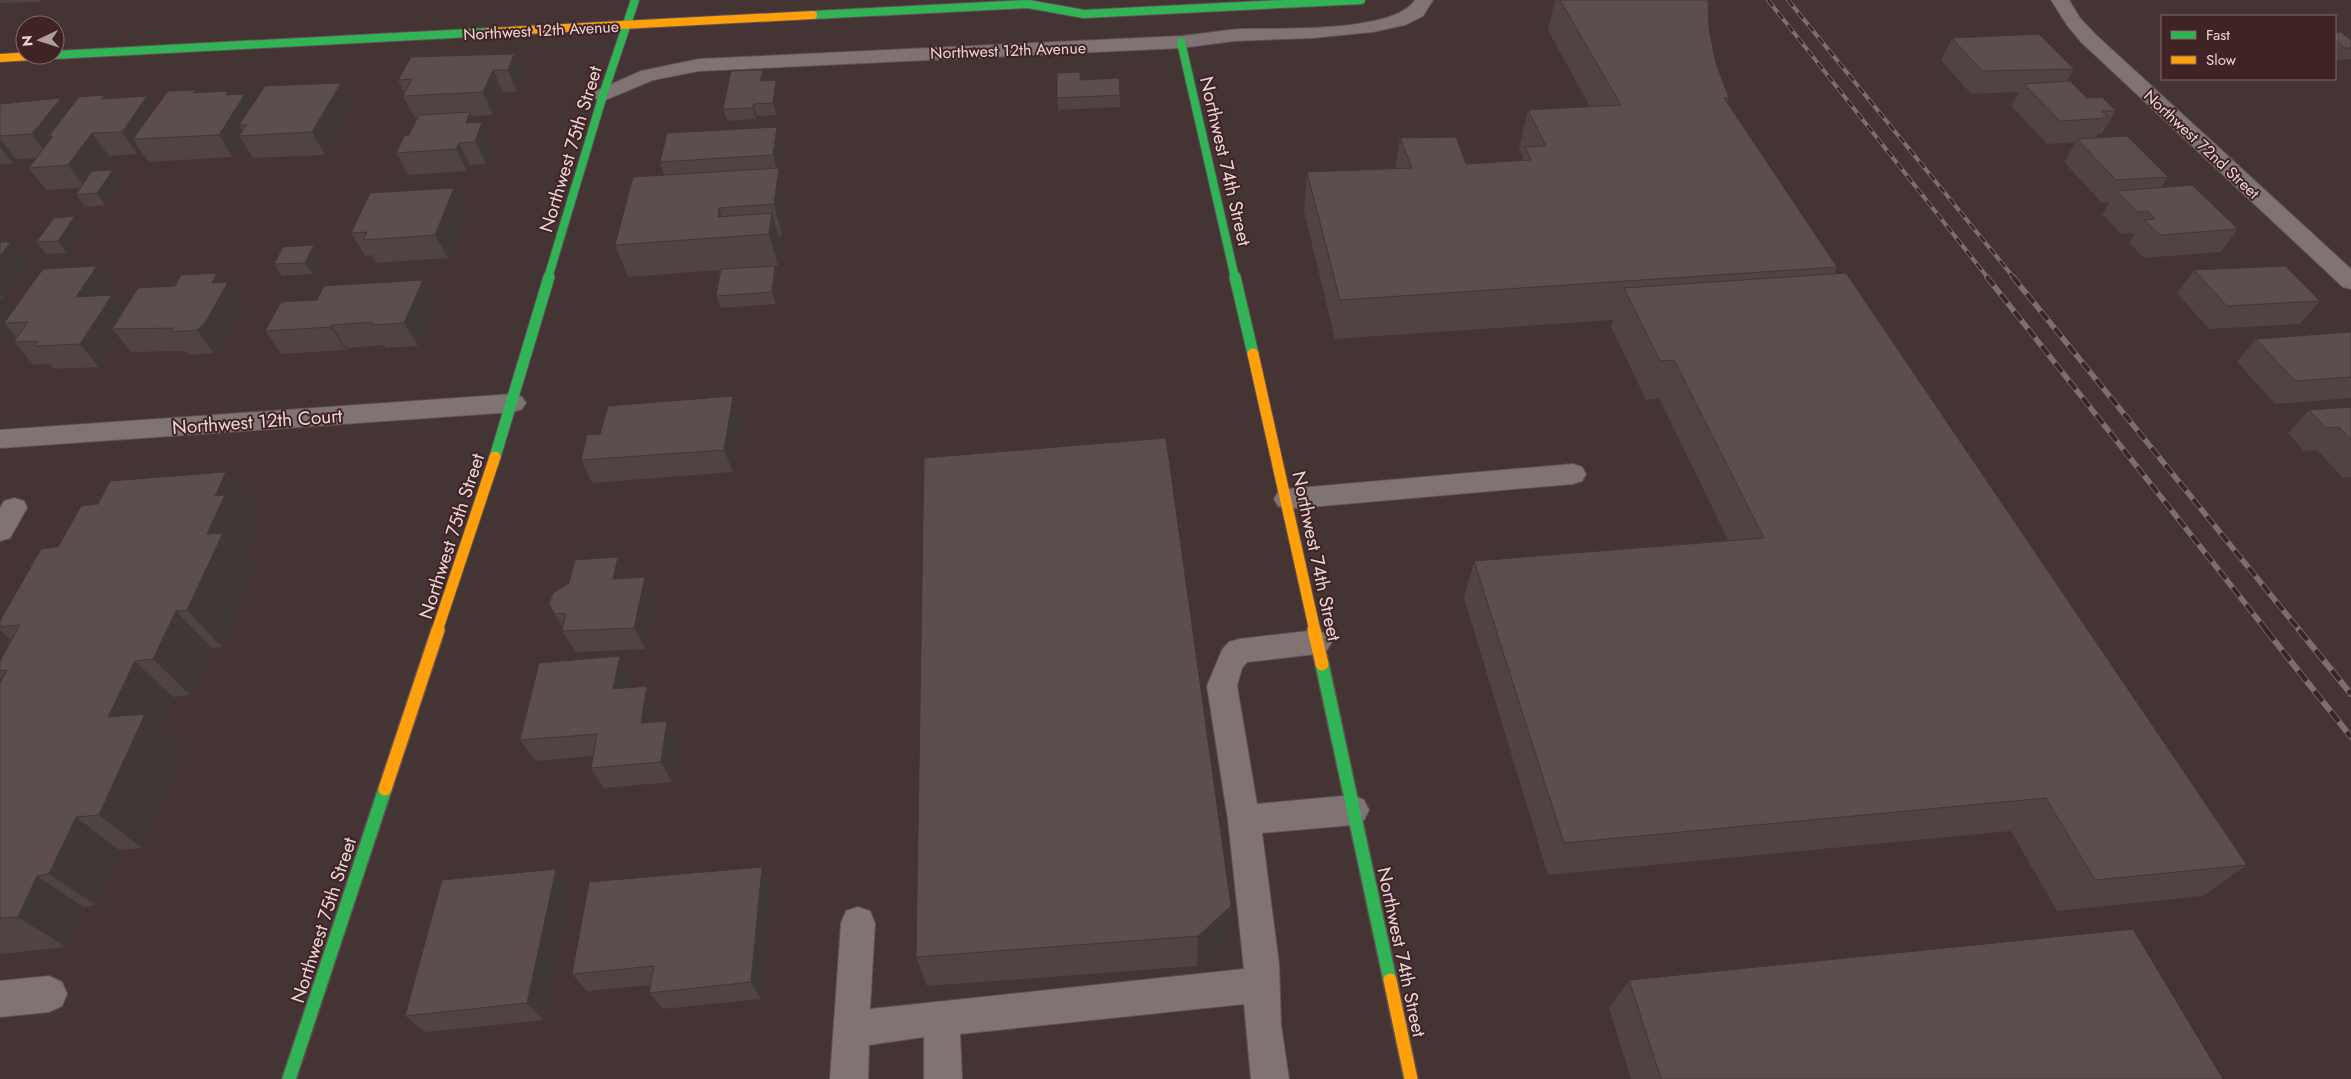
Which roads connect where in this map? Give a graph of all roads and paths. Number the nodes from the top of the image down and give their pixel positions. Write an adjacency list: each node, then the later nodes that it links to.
1 (634, 0): 7 (street, Northwest 75th Street)
2 (1044, 0): 5 (street, Northwest 12th Avenue)
3 (1361, 0): 5 (street, Northwest 12th Avenue)
4 (2060, 0): 13 (street, Northwest 72nd Street)
5 (1028, 4): 7 (street, Northwest 12th Avenue)
6 (1420, 7): 8 (street, Northwest 12th Avenue)
7 (627, 26): 9 (street, Northwest 12th Avenue); 12 (street, Northwest 75th Street)
8 (1181, 42): 12 (street, Northwest 12th Avenue); 17 (street, Northwest 74th Street)
9 (65, 54)
10 (15, 57): 11 (street)
11 (0, 58)
12 (604, 95): 14 (street, Northwest 75th Street)
13 (2351, 282)
14 (513, 403): 15 (street, Northwest 12th Court); 27 (street, Northwest 75th Street)
15 (0, 439)
16 (1573, 474): 17 (street)
17 (1287, 499): 18 (street, Northwest 74th Street)
18 (1317, 642): 19 (street, Northwest 74th Street); 20 (street)
19 (1354, 810): 20 (street); 31 (street, Northwest 74th Street)
20 (1244, 820): 22 (street)
21 (858, 923): 26 (street)
22 (1260, 985): 25 (street); 30 (street)
23 (49, 994): 24 (street)
24 (0, 1000)
25 (942, 1018): 26 (street); 29 (street)
26 (851, 1030): 28 (street)
27 (289, 1079)
28 (849, 1079)
29 (943, 1079)
30 (1270, 1079)
31 (1411, 1079)

